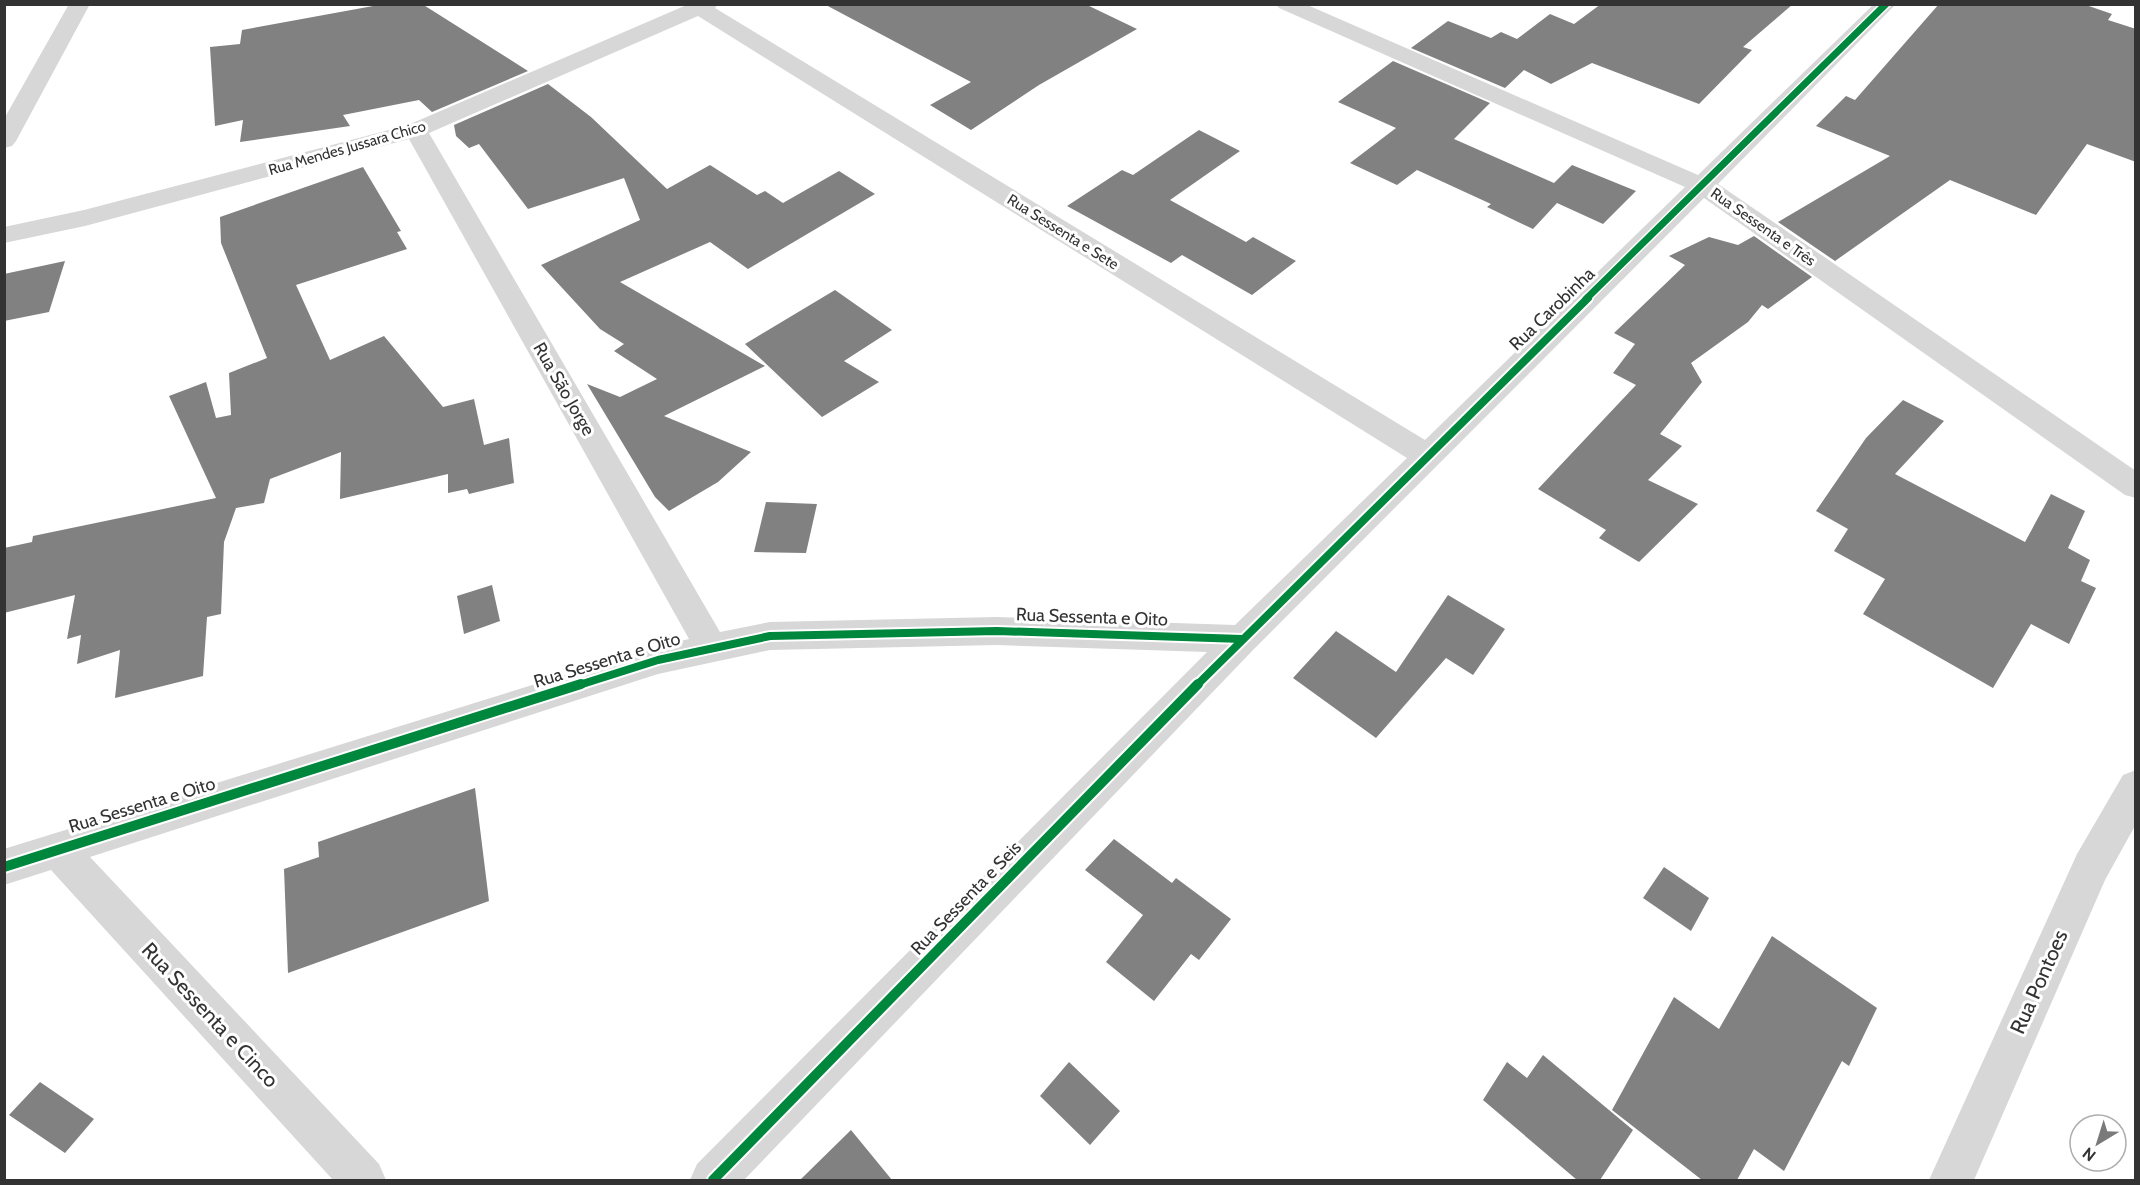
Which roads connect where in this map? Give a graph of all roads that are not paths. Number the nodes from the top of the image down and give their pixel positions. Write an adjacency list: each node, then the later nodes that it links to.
1 (80, 4): 6 (street)
2 (1286, 4): 7 (street, Rua Sessenta e Três)
3 (1886, 4): 7 (street, Rua Carobinha)
4 (704, 6): 5 (street, Rua Mendes Jussara Chico); 9 (street, Rua Sessenta e Sete)
5 (416, 130): 8 (street, Rua Mendes Jussara Chico); 12 (street, Rua São Jorge)
6 (4, 141)
7 (1704, 186): 9 (street, Rua Carobinha); 10 (street, Rua Sessenta e Três)
8 (4, 235)
9 (1426, 455): 11 (street, Rua Carobinha)
10 (2136, 488)
11 (1242, 639): 12 (street, Rua Sessenta e Oito); 17 (street, Rua Sessenta e Seis)
12 (711, 647): 14 (street, Rua Sessenta e Oito)
13 (2136, 787): 18 (street, Rua Pontoes)
14 (57, 849): 15 (street, Rua Sessenta e Oito); 16 (street, Rua Sessenta e Cinco)
15 (4, 867)
16 (363, 1180)
17 (713, 1180)
18 (1951, 1180)

